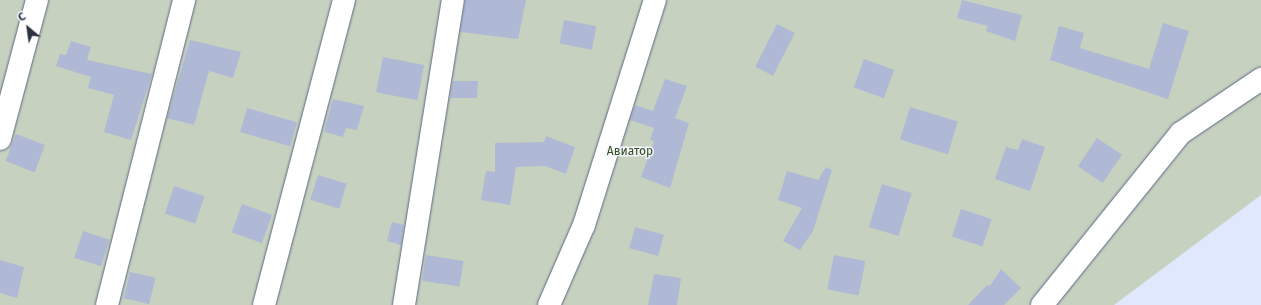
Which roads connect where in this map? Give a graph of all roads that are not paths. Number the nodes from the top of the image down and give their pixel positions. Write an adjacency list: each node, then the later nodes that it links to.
1 (37, 0): 7 (street)
2 (184, 0): 8 (street)
3 (344, 0): 9 (street)
4 (453, 0): 10 (street)
5 (655, 0): 11 (street)
6 (1261, 79): 12 (street)
7 (0, 139)
8 (107, 305)
9 (264, 305)
10 (404, 305)
11 (549, 305)
12 (1042, 305)

